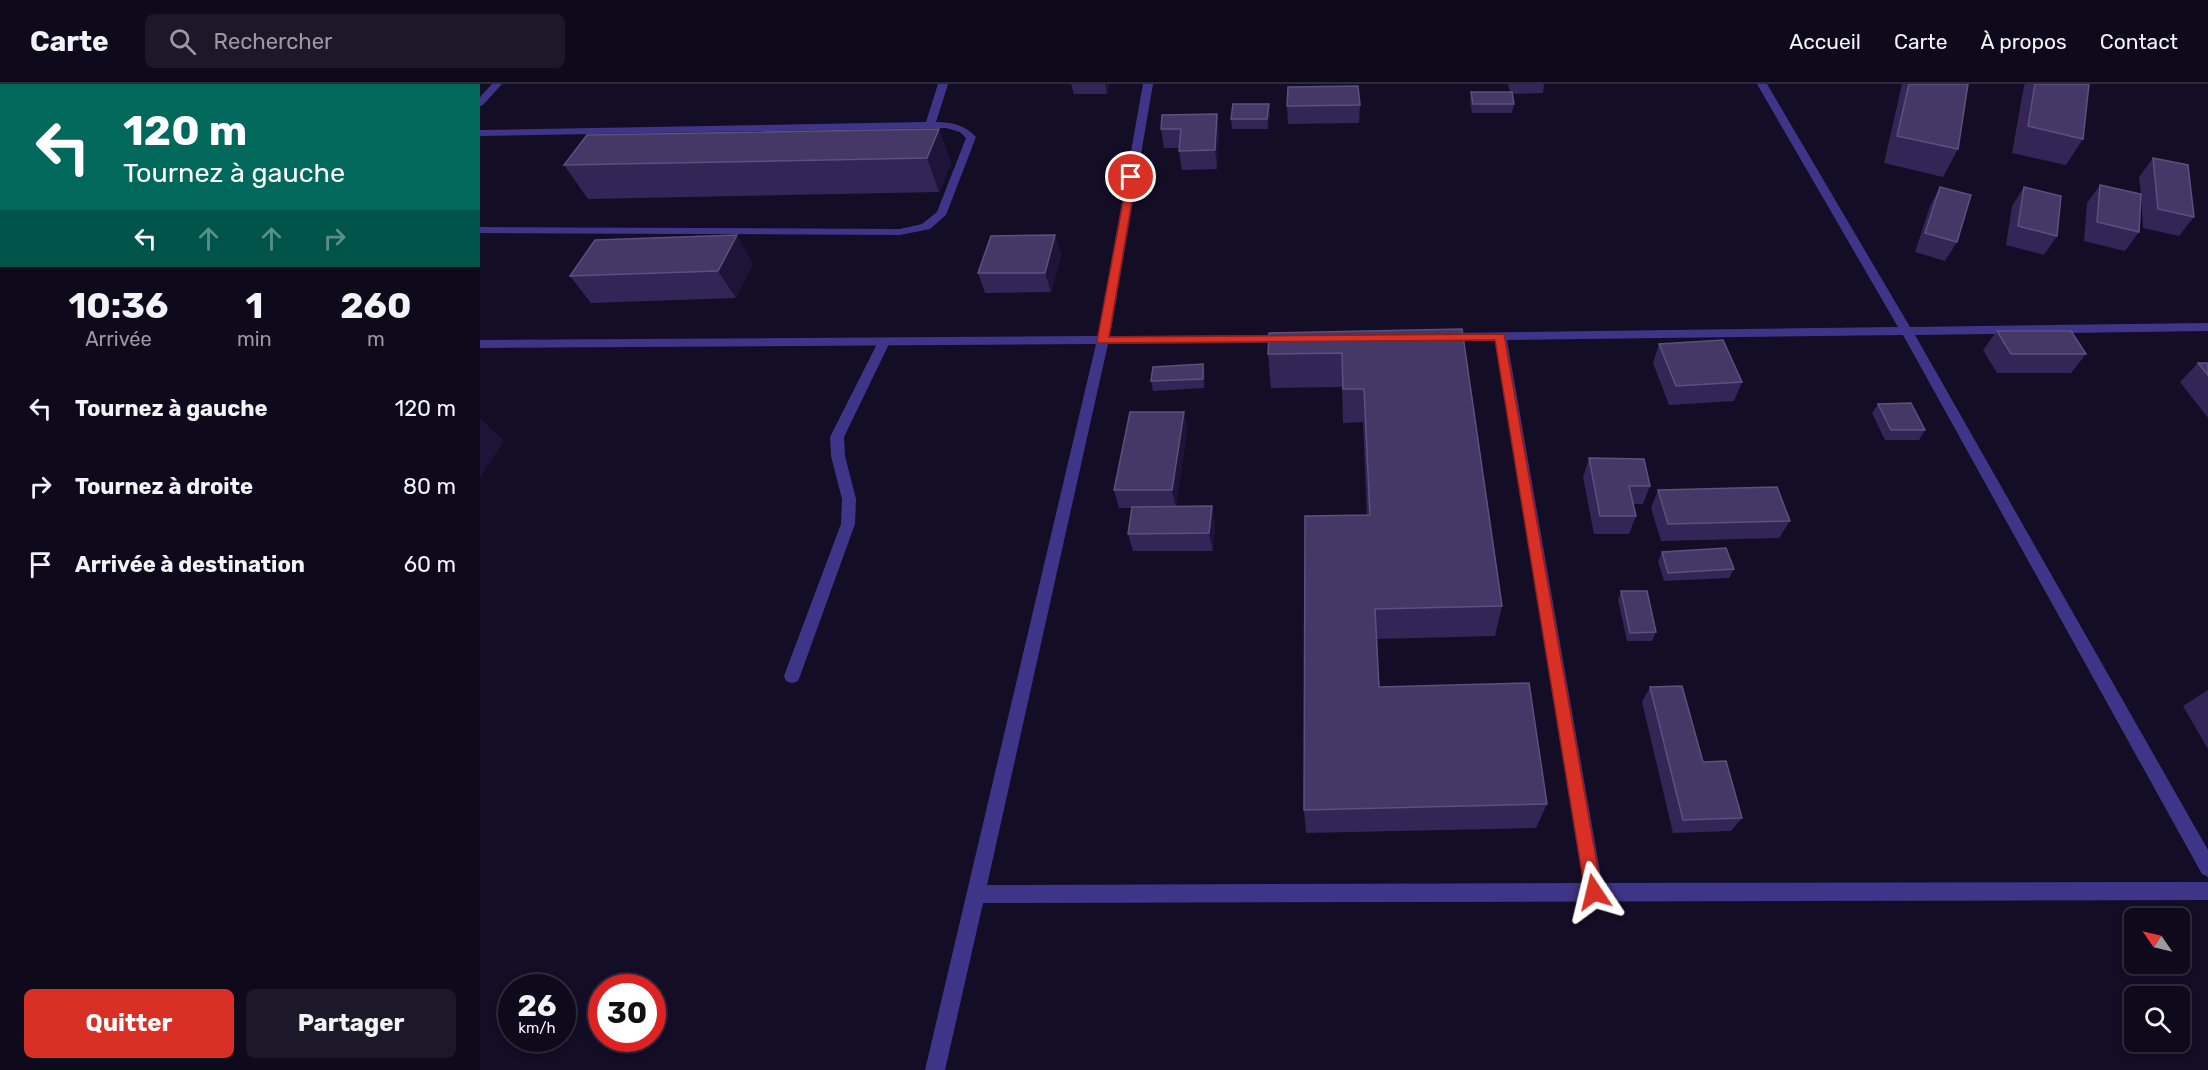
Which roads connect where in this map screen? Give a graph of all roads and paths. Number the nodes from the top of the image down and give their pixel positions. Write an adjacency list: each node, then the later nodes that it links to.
1 (497, 84): 5 (street)
2 (943, 84): 6 (street)
3 (1148, 84): 14 (street)
4 (1762, 84): 10 (street)
5 (480, 103)
6 (930, 125): 7 (street); 8 (street)
7 (480, 133)
8 (480, 230)
9 (2208, 327): 10 (street)
10 (1907, 332): 11 (street); 18 (street)
11 (1500, 336): 12 (street); 20 (street)
12 (1430, 337)
13 (1302, 339): 14 (street)
14 (1103, 341): 15 (street); 21 (street)
15 (884, 342): 16 (street); 17 (street)
16 (480, 344)
17 (792, 676)
18 (2208, 868)
19 (2208, 891): 20 (street)
20 (1594, 892): 21 (street)
21 (975, 894): 22 (street)
22 (935, 1070)

